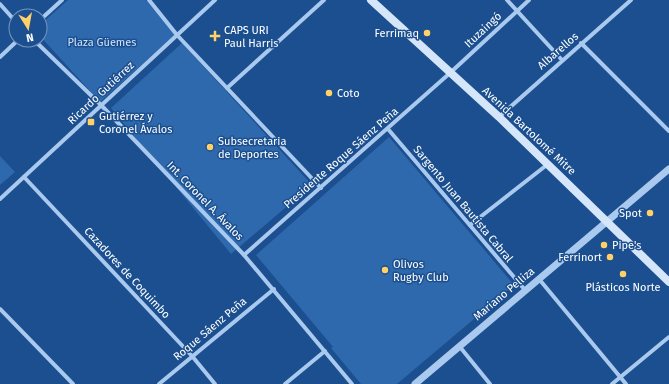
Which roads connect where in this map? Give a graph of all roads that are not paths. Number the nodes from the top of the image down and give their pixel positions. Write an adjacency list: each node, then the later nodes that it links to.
1 (62, 0): 12 (street)
2 (149, 0): 13 (street)
3 (215, 0): 13 (street, Ricardo Gutiérrez)
4 (324, 0): 20 (street)
5 (506, 0): 10 (street)
6 (529, 0): 10 (street, Ituzaingó)
7 (631, 0): 14 (street, Albarellos)
8 (373, 1): 19 (main road, Avenida Bartolomé Mitre)
9 (0, 4): 11 (street)
10 (517, 11): 18 (street); 19 (street, Ituzaingó)
11 (8, 13)
12 (48, 13)
13 (177, 35): 20 (street); 21 (street, Ricardo Gutiérrez)
14 (581, 43): 18 (street, Albarellos); 24 (street)
15 (9, 48): 17 (street)
16 (42, 48): 21 (street, Int. Coronel A. Ávalos)
17 (0, 56)
18 (562, 60): 22 (street, Albarellos)
19 (450, 73): 22 (main road, Avenida Bartolomé Mitre); 23 (street, Presidente Roque Sáenz Peña)
20 (227, 88): 28 (street)
21 (101, 105): 27 (street, Ricardo Gutiérrez); 32 (street, Int. Coronel A. Ávalos)
22 (499, 117): 25 (main road, Avenida Bartolomé Mitre)
23 (388, 129): 28 (street, Presidente Roque Sáenz Peña); 31 (street, Sargento Juan Bautista Cabral)
24 (669, 131)
25 (548, 164): 30 (main road, Avenida Bartolomé Mitre); 31 (street)
26 (669, 169): 30 (street, Mariano Pelliza)
27 (24, 177): 29 (street, Ricardo Gutiérrez); 41 (street, Cazadores de Coquimbo)
28 (320, 188): 32 (street, Presidente Roque Sáenz Peña)
29 (0, 199)
30 (606, 220): 33 (street, Mariano Pelliza); 34 (main road, Avenida Bartolomé Mitre)
31 (470, 225): 36 (street, Sargento Juan Bautista Cabral)
32 (244, 255): 35 (street, Int. Coronel A. Ávalos)
33 (539, 279): 36 (street, Mariano Pelliza); 42 (street)
34 (669, 282)
35 (274, 288): 40 (street, Int. Coronel A. Ávalos); 41 (street, Roque Sáenz Peña)
36 (525, 290): 39 (street, Mariano Pelliza)
37 (0, 309): 43 (street)
38 (669, 337): 42 (street)
39 (460, 347): 48 (street, Mariano Pelliza); 49 (street)
40 (325, 351): 46 (street); 47 (street, Int. Coronel A. Ávalos)
41 (192, 356): 44 (street, Roque Sáenz Peña); 45 (street, Cazadores de Coquimbo)
42 (620, 377): 50 (street); 51 (street)
43 (73, 384)
44 (159, 384)
45 (215, 384)
46 (285, 384)
47 (352, 384)
48 (415, 384)
49 (490, 384)
50 (612, 384)
51 (626, 384)

